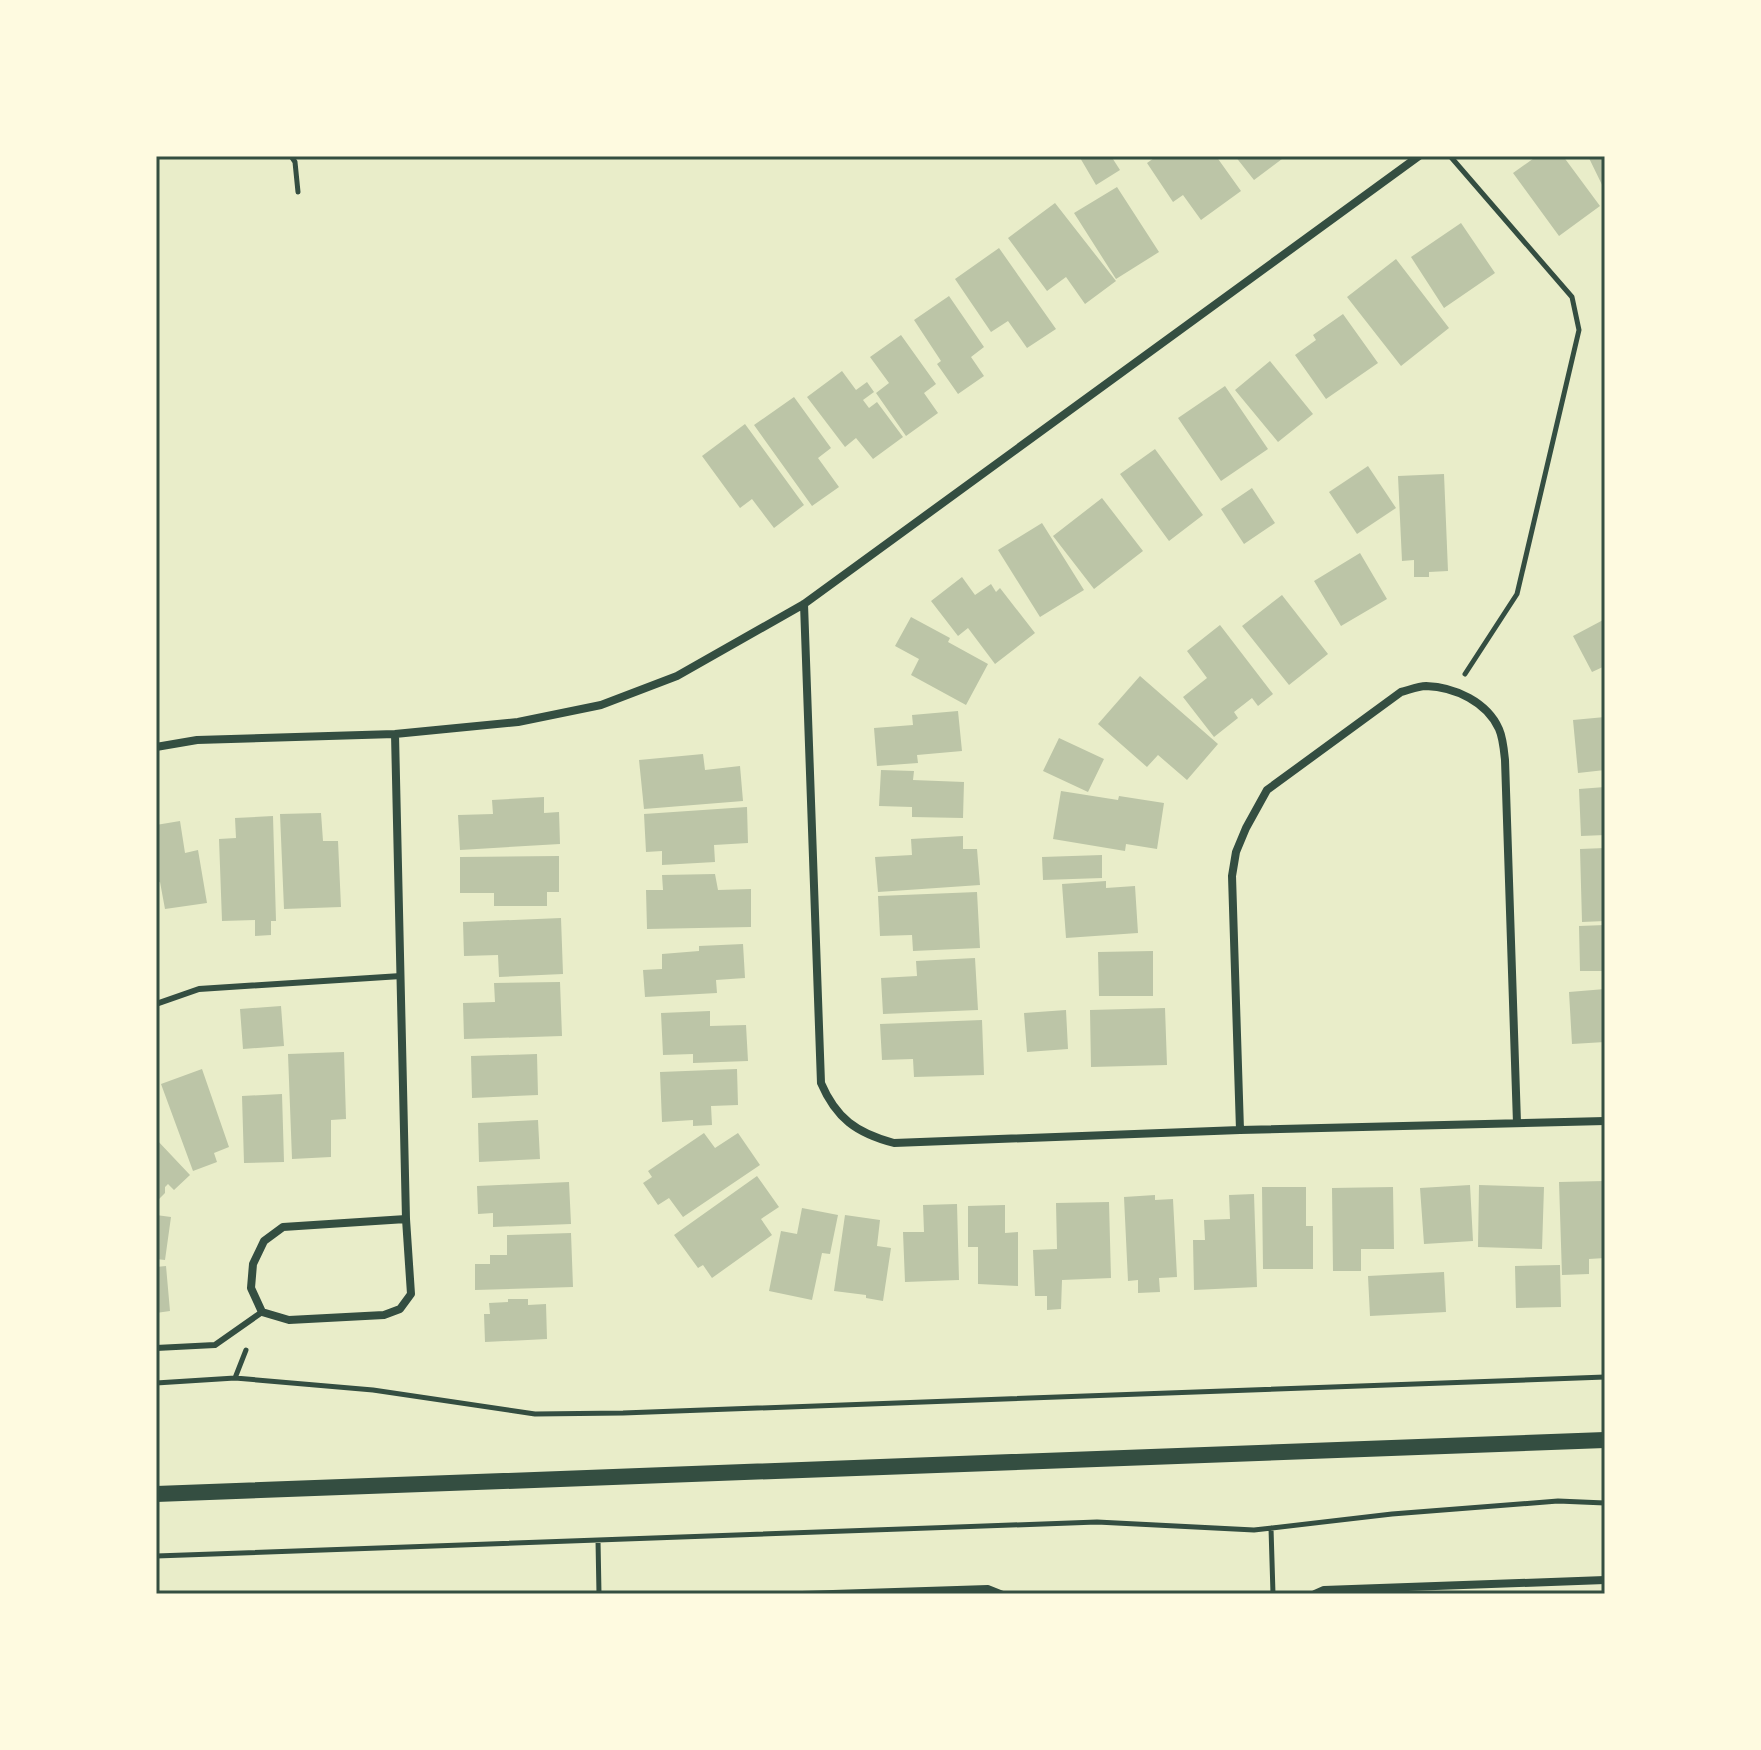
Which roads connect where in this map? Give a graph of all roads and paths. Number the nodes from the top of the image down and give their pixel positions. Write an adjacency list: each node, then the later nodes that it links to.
1 (1419, 156): 5 (street)
2 (1450, 156): 6 (path)
3 (294, 158): 4 (path)
4 (298, 192)
5 (804, 604): 7 (street); 13 (street)
6 (1454, 692): 12 (street); 13 (street)
7 (395, 734): 8 (street); 9 (street)
8 (156, 747)
9 (401, 976): 10 (lane); 14 (street)
10 (156, 1004)
11 (1605, 1121): 12 (street)
12 (1517, 1123): 13 (street)
13 (1240, 1130)
14 (406, 1219): 15 (street); 15 (street)
15 (262, 1312): 16 (lane)
16 (156, 1348)
17 (1605, 1377): 18 (path)
18 (156, 1383)
19 (1605, 1440): 20 (main road)
20 (156, 1494)
21 (1605, 1503): 22 (path)
22 (1271, 1528): 23 (path); 29 (path)
23 (598, 1540): 24 (path); 26 (path)
24 (156, 1556)
25 (1605, 1580): 30 (street)
26 (599, 1594)
27 (802, 1594): 28 (lane)
28 (1003, 1594)
29 (1273, 1594)
30 (1315, 1594)

